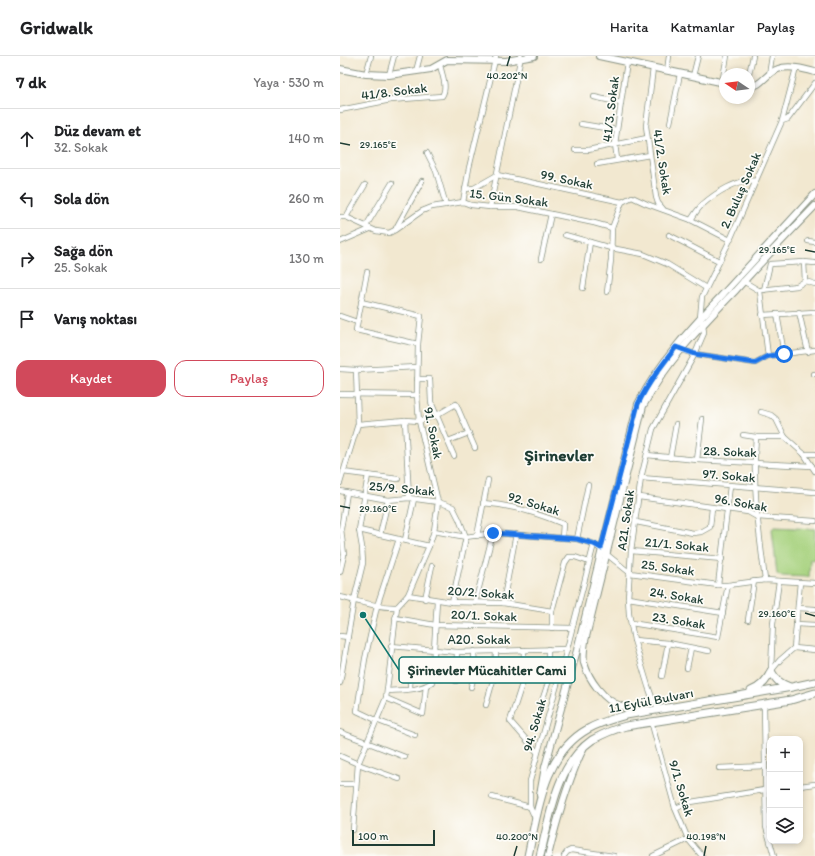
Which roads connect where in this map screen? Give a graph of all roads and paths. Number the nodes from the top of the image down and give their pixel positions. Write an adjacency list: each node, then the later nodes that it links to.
1 (371, 56): 26 (street)
2 (394, 56): 28 (street)
3 (420, 56): 23 (street)
4 (534, 56): 11 (main road)
5 (599, 56): 15 (main road)
6 (670, 56): 24 (street)
7 (698, 56): 30 (street)
8 (727, 56): 19 (street)
9 (753, 56): 20 (street)
10 (772, 56): 29 (street)
11 (520, 57): 14 (main road); 48 (street)
12 (447, 58): 13 (main road); 17 (main road)
13 (471, 58): 14 (main road)
14 (496, 58): 53 (street)
15 (617, 58): 16 (main road)
16 (627, 62): 18 (main road); 35 (street, 41/3. Sokak)
17 (440, 65): 23 (main road); 36 (street, 41/8. Sokak)
18 (653, 68): 24 (main road); 41 (street, 41/2. Sokak)
19 (726, 68)
20 (750, 68)
21 (796, 68): 25 (main road); 29 (main road); 37 (street, 2. Buluş Sokak)
22 (340, 69): 26 (main road)
23 (416, 71): 28 (main road)
24 (667, 71): 27 (main road)
25 (815, 72)
26 (366, 74): 28 (main road)
27 (680, 74): 30 (main road); 38 (street)
28 (389, 75)
29 (769, 75): 33 (main road)
30 (693, 76): 31 (main road)
31 (719, 82)
32 (815, 83): 37 (street)
33 (755, 86)
34 (594, 97): 35 (street)
35 (621, 103): 40 (street, 41/3. Sokak)
36 (340, 110)
37 (782, 121): 50 (street, 2. Buluş Sokak)
38 (670, 123)
39 (581, 124): 40 (street)
40 (617, 130): 42 (street, 41/3. Sokak)
41 (647, 138): 42 (street); 45 (street, 41/2. Sokak)
42 (615, 144): 43 (street); 46 (street, 41/3. Sokak)
43 (576, 150)
44 (427, 153): 57 (street)
45 (650, 154): 46 (street); 60 (street, 41/2. Sokak)
46 (617, 159): 47 (street)
47 (597, 164)
48 (497, 175): 53 (street); 56 (street, 99. Sokak); 59 (street)
49 (422, 181): 66 (street)
50 (756, 181): 63 (street); 69 (street, 2. Buluş Sokak)
51 (392, 183): 64 (street)
52 (365, 185): 62 (street)
53 (465, 189): 55 (street)
54 (815, 194): 93 (main road)
55 (463, 202): 57 (street, 15. Gün Sokak); 59 (street, 15. Gün Sokak)
56 (622, 202): 60 (street, 99. Sokak); 65 (street)
57 (446, 205): 66 (street, 15. Gün Sokak)
58 (815, 206): 80 (main road)
59 (490, 207): 61 (street, 15. Gün Sokak)
60 (664, 210): 63 (street, 99. Sokak)
61 (550, 214): 65 (street, 15. Gün Sokak); 75 (street)
62 (343, 217): 64 (street)
63 (691, 220): 69 (street, 99. Sokak)
64 (368, 227): 66 (street); 71 (street)
65 (612, 228): 74 (street)
66 (394, 230)
67 (564, 234): 72 (street)
68 (669, 235): 76 (street)
69 (730, 240): 76 (street, 2. Buluş Sokak)
70 (808, 241): 73 (street)
71 (340, 242)
72 (590, 242): 74 (street); 83 (street)
73 (815, 242)
74 (611, 248): 84 (street); 86 (street)
75 (541, 260)
76 (719, 261): 84 (street, 2. Buluş Sokak)
77 (804, 262): 78 (street); 81 (street); 85 (street)
78 (815, 263)
79 (367, 272): 87 (street)
80 (744, 281): 85 (street); 93 (main road)
81 (804, 281): 82 (street); 85 (street)
82 (815, 284)
83 (583, 288)
84 (706, 288): 93 (street, 2. Buluş Sokak)
85 (762, 290): 91 (street)
86 (607, 292)
87 (361, 302): 94 (street); 95 (street, 91. Sokak)
88 (799, 312): 89 (street); 90 (street); 98 (street)
89 (815, 312)
90 (777, 314): 91 (street); 100 (street)
91 (762, 315): 101 (street)
92 (340, 316): 94 (street)
93 (702, 321): 96 (main road); 99 (street, A21. Sokak)
94 (357, 322): 95 (street)
95 (418, 344): 102 (street, 91. Sokak)
96 (679, 348): 99 (street); 166 (main road)
97 (815, 350): 98 (street)
98 (808, 352): 100 (street)
99 (695, 354): 101 (street); 124 (street, A21. Sokak)
100 (784, 354): 101 (street)
101 (768, 356)
102 (417, 367): 104 (street); 105 (street, 91. Sokak)
103 (340, 369): 104 (street)
104 (356, 370): 107 (street)
105 (417, 379): 108 (street, 91. Sokak); 110 (street)
106 (340, 394): 107 (street)
107 (357, 394): 108 (street); 114 (street)
108 (417, 395): 113 (street, 91. Sokak)
109 (761, 412): 119 (street)
110 (437, 415): 113 (street); 116 (street); 120 (street)
111 (702, 419): 127 (street)
112 (405, 420): 113 (street); 114 (street); 144 (street)
113 (419, 421): 146 (street, 91. Sokak)
114 (358, 424): 130 (street)
115 (676, 424): 126 (street)
116 (469, 433): 120 (street); 121 (street)
117 (743, 436): 118 (street)
118 (756, 437): 119 (street); 128 (street)
119 (784, 437): 122 (street)
120 (448, 441): 125 (street)
121 (475, 448)
122 (804, 454): 123 (street); 129 (street)
123 (815, 454)
124 (647, 455): 126 (street, 28. Sokak); 132 (street, A21. Sokak)
125 (454, 456)
126 (670, 458): 127 (street, 28. Sokak)
127 (697, 460): 128 (street, 28. Sokak)
128 (754, 462): 129 (street, 28. Sokak); 138 (street)
129 (814, 468)
130 (343, 472): 131 (street); 135 (street)
131 (368, 475): 133 (street); 142 (street)
132 (642, 478): 137 (street, 97. Sokak); 143 (street, A21. Sokak)
133 (398, 479)
134 (488, 480): 147 (street)
135 (340, 483)
136 (588, 485): 162 (street)
137 (730, 486): 138 (street, 97. Sokak); 149 (street)
138 (754, 488): 140 (street, 97. Sokak); 150 (street)
139 (340, 491): 141 (street, 25/9. Sokak)
140 (815, 492)
141 (347, 493): 142 (street, 25/9. Sokak); 171 (street)
142 (365, 496): 145 (street, 25/9. Sokak); 153 (street)
143 (639, 497): 148 (street, 96. Sokak); 152 (street, A21. Sokak)
144 (411, 499): 145 (street, 25/9. Sokak); 146 (street, 25/9. Sokak); 163 (street)
145 (388, 500): 157 (street)
146 (438, 502): 154 (street); 159 (street, 25/9. Sokak)
147 (483, 503): 158 (street); 160 (street, 92. Sokak)
148 (712, 508): 149 (street, 96. Sokak); 152 (street)
149 (728, 509): 150 (street, 96. Sokak); 168 (street)
150 (757, 517): 151 (street, 96. Sokak); 173 (street)
151 (815, 521)
152 (636, 522): 167 (street, A21. Sokak)
153 (359, 530): 157 (street); 184 (street)
154 (434, 531): 159 (street, 25. Sokak); 165 (street)
155 (493, 533): 156 (street, 25. Sokak); 158 (street, 25. Sokak); 187 (street)
156 (516, 534): 160 (street, 25. Sokak); 188 (street)
157 (380, 535): 161 (street)
158 (477, 536): 159 (street, 25. Sokak)
159 (466, 537): 186 (street)
160 (562, 538): 162 (street, 25. Sokak)
161 (399, 539): 163 (street); 189 (street)
162 (577, 539): 164 (street, 25. Sokak)
163 (405, 540): 165 (street)
164 (594, 544): 166 (street, 25. Sokak); 169 (street, 94. Sokak)
165 (429, 546): 180 (street)
166 (604, 551): 172 (street, 25. Sokak); 237 (main road); 258 (main road)
167 (631, 551): 168 (street, 21/1. Sokak); 172 (street, A21. Sokak)
168 (722, 559): 178 (street)
169 (589, 562): 193 (street); 202 (street, 94. Sokak)
170 (432, 566): 182 (street)
171 (340, 572)
172 (630, 573): 178 (street, 25. Sokak); 183 (street, A21. Sokak)
173 (765, 580): 174 (street, 25. Sokak); 175 (street, 25. Sokak)
174 (779, 580): 176 (street, 25. Sokak); 221 (street)
175 (754, 581): 179 (street, 25. Sokak); 196 (street)
176 (800, 582): 177 (street, 25. Sokak); 191 (street)
177 (815, 583)
178 (718, 585): 179 (street, 25. Sokak)
179 (728, 585): 194 (street, 23. Sokak)
180 (408, 596): 182 (street, 20/2. Sokak); 190 (street)
181 (340, 597): 184 (street)
182 (425, 598): 185 (street, 20/2. Sokak)
183 (628, 598): 194 (street, 24. Sokak); 197 (street, A21. Sokak)
184 (354, 600): 189 (street); 204 (street)
185 (437, 601): 186 (street, 20/2. Sokak); 198 (street)
186 (452, 602): 187 (street, 20/2. Sokak)
187 (476, 603): 188 (street, 20/2. Sokak)
188 (503, 603): 193 (street, 20/2. Sokak)
189 (377, 606): 190 (street); 238 (street)
190 (397, 607): 195 (street)
191 (798, 608): 192 (street); 199 (street)
192 (815, 609)
193 (552, 611): 201 (street)
194 (723, 613): 197 (street, 23. Sokak)
195 (396, 618): 198 (street, 20/1. Sokak); 207 (street)
196 (748, 620)
197 (631, 623): 205 (street, A21. Sokak)
198 (435, 624): 201 (street, 20/1. Sokak); 212 (street)
199 (796, 624): 200 (street); 209 (street)
200 (815, 625)
201 (552, 628): 202 (street, 20/1. Sokak)
202 (572, 628): 211 (street, 94. Sokak)
203 (340, 636): 204 (street)
204 (348, 637): 225 (street)
205 (634, 640): 206 (street); 237 (street, A21. Sokak)
206 (668, 644): 208 (street); 222 (street)
207 (391, 646): 212 (street, A20. Sokak); 230 (street)
208 (691, 648): 217 (street); 220 (street)
209 (794, 648): 214 (street); 221 (street)
210 (548, 649): 211 (street, A20. Sokak); 213 (street, A20. Sokak); 236 (street)
211 (567, 649): 244 (street, 94. Sokak)
212 (434, 650): 218 (street, A20. Sokak); 226 (street)
213 (524, 650): 216 (street, A20. Sokak); 244 (street)
214 (815, 650)
215 (474, 651): 216 (street, A20. Sokak); 218 (street, A20. Sokak); 227 (street)
216 (496, 651): 234 (street)
217 (709, 651)
218 (457, 652): 223 (street)
219 (411, 661): 229 (street)
220 (687, 668)
221 (771, 671): 228 (main road); 232 (main road)
222 (662, 676)
223 (456, 681)
224 (815, 682): 228 (main road, 11 Eylül Bulvarı)
225 (340, 683)
226 (426, 686): 229 (street); 233 (street)
227 (471, 687)
228 (792, 688): 232 (main road, 11 Eylül Bulvarı)
229 (410, 689): 230 (street)
230 (388, 691): 233 (street)
231 (815, 693): 235 (main road, 11 Eylül Bulvarı)
232 (742, 695): 237 (main road, 11 Eylül Bulvarı)
233 (386, 698): 238 (street)
234 (486, 705)
235 (764, 705): 239 (main road, 11 Eylül Bulvarı); 248 (street)
236 (539, 710)
237 (656, 710): 258 (main road, 11 Eylül Bulvarı)
238 (376, 720): 241 (street); 242 (street)
239 (651, 721): 243 (main road, 11 Eylül Bulvarı); 260 (street, 9/1. Sokak)
240 (340, 732): 242 (street)
241 (414, 735)
242 (367, 743): 246 (street); 247 (street)
243 (584, 747): 266 (main road, 11 Eylül Bulvarı); 267 (main road)
244 (537, 752): 259 (street, 94. Sokak)
245 (340, 756): 247 (street)
246 (405, 757)
247 (358, 764): 250 (street); 253 (street)
248 (765, 766): 249 (street); 251 (street)
249 (719, 768)
250 (399, 779)
251 (767, 782)
252 (340, 784): 253 (street)
253 (356, 784): 263 (street)
254 (815, 784): 255 (street)
255 (803, 786)
256 (767, 790): 260 (street)
257 (492, 798): 259 (street)
258 (539, 803): 262 (main road, 11 Eylül Bulvarı)
259 (530, 807): 262 (street, 94. Sokak)
260 (675, 808): 264 (street, 9/1. Sokak)
261 (767, 808): 272 (street)
262 (536, 819): 265 (main road, 11 Eylül Bulvarı)
263 (353, 830)
264 (688, 839): 270 (street); 271 (street, 9/1. Sokak)
265 (528, 856)
266 (540, 856)
267 (548, 856)
268 (564, 856): 269 (street)
269 (614, 856)
270 (653, 856)
271 (702, 856)
272 (774, 856)

